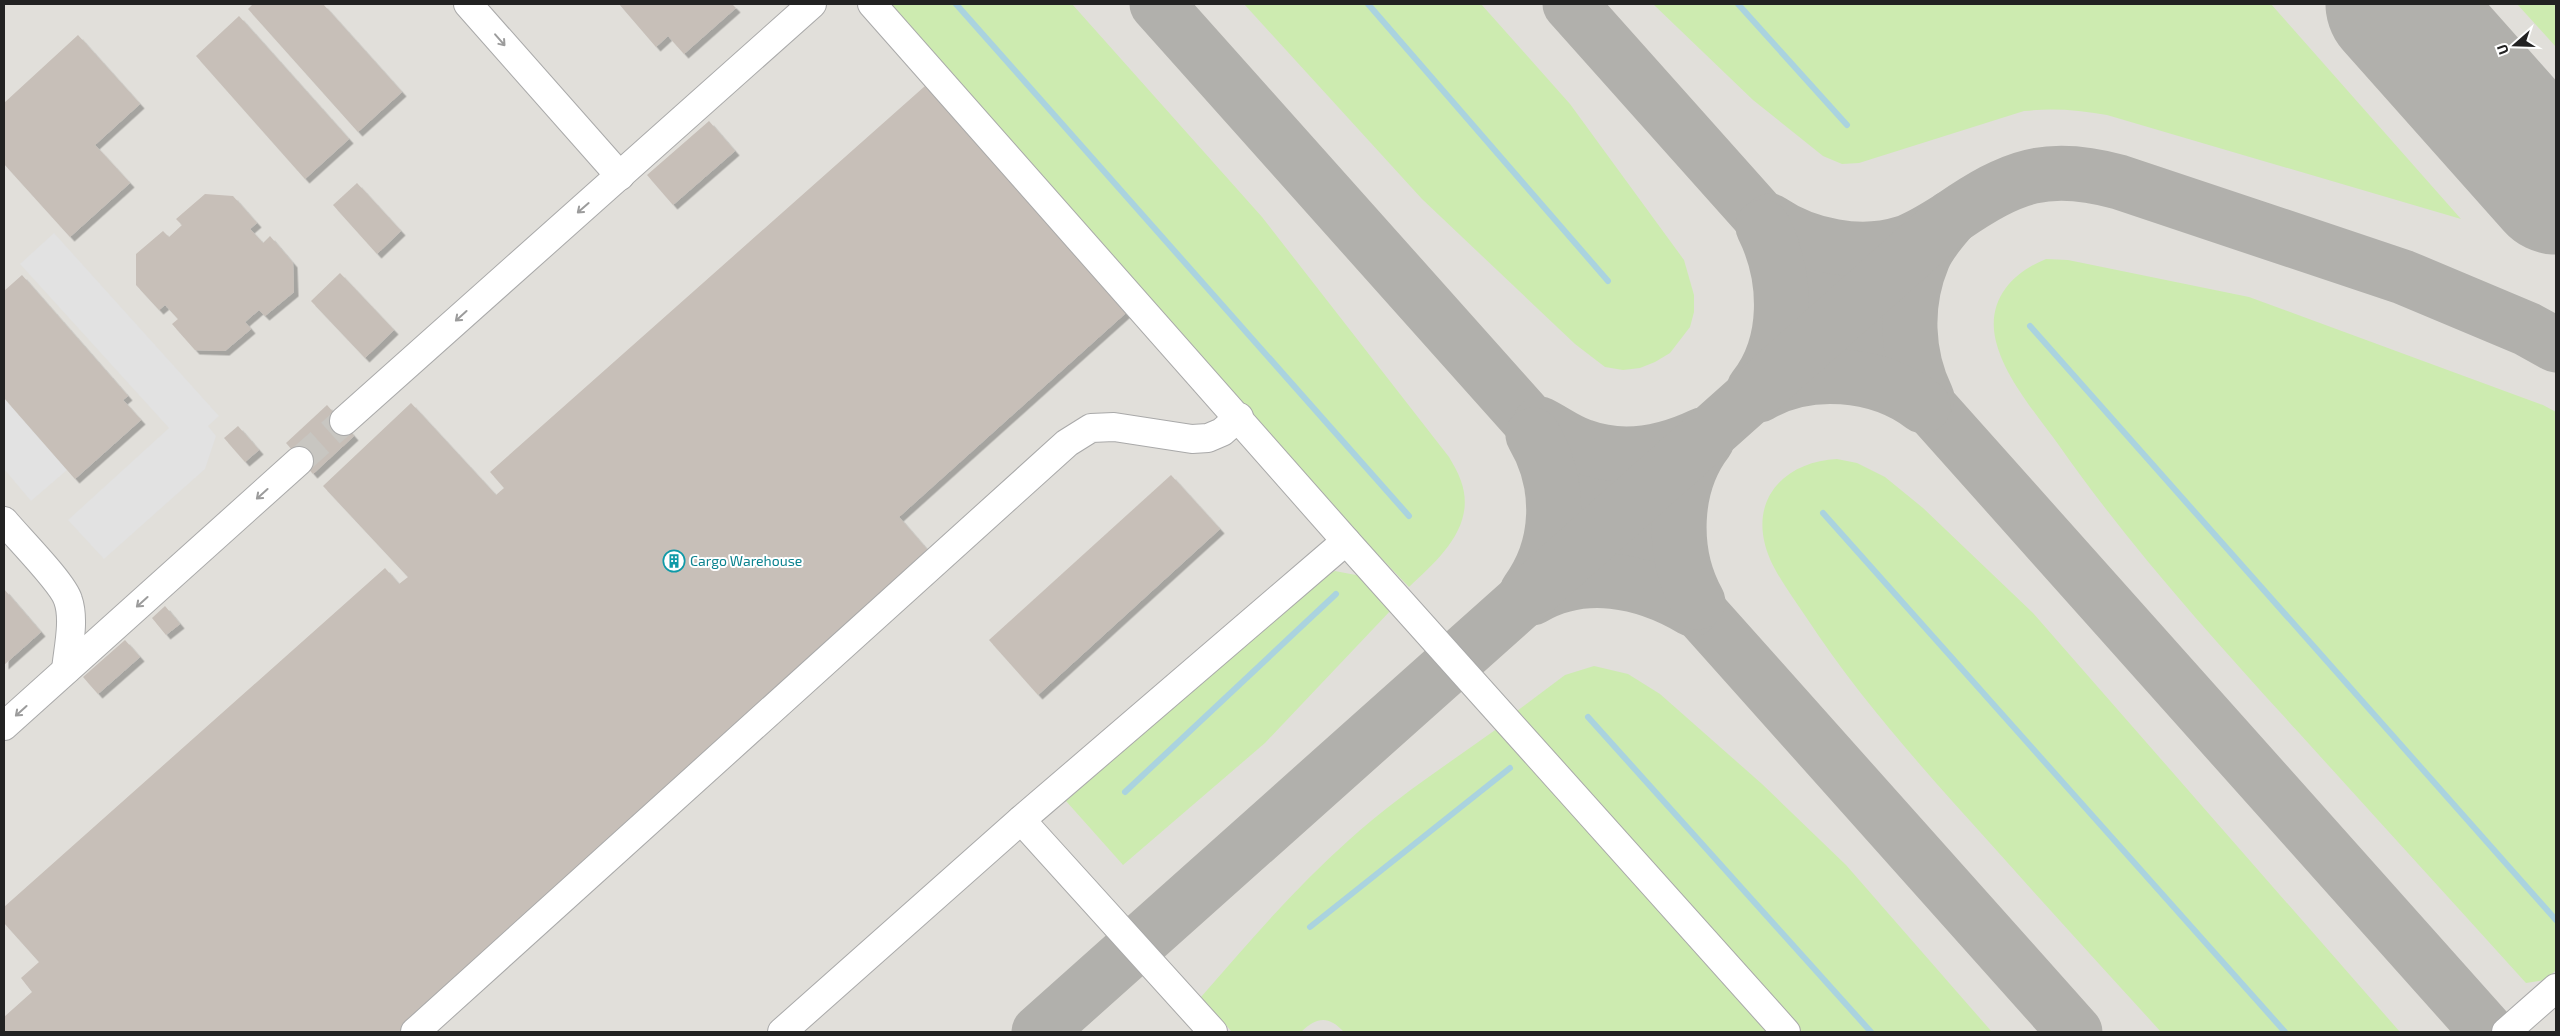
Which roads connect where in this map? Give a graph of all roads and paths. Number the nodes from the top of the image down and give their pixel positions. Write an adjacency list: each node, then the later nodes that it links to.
1 (468, 4): 4 (lane, one-way to 4)
2 (812, 4): 4 (lane)
3 (872, 4): 5 (lane)
4 (620, 176): 6 (lane, one-way to 6)
5 (1239, 417): 9 (lane); 14 (lane)
6 (344, 421)
7 (299, 461): 10 (lane, one-way to 10)
8 (4, 521): 10 (lane)
9 (1346, 541): 12 (lane); 17 (lane)
10 (66, 670): 11 (lane, one-way to 11)
11 (4, 726)
12 (1021, 820): 15 (lane); 16 (lane)
13 (2556, 988): 18 (lane)
14 (415, 1032)
15 (782, 1032)
16 (1213, 1032)
17 (1786, 1032)
18 (2506, 1032)

